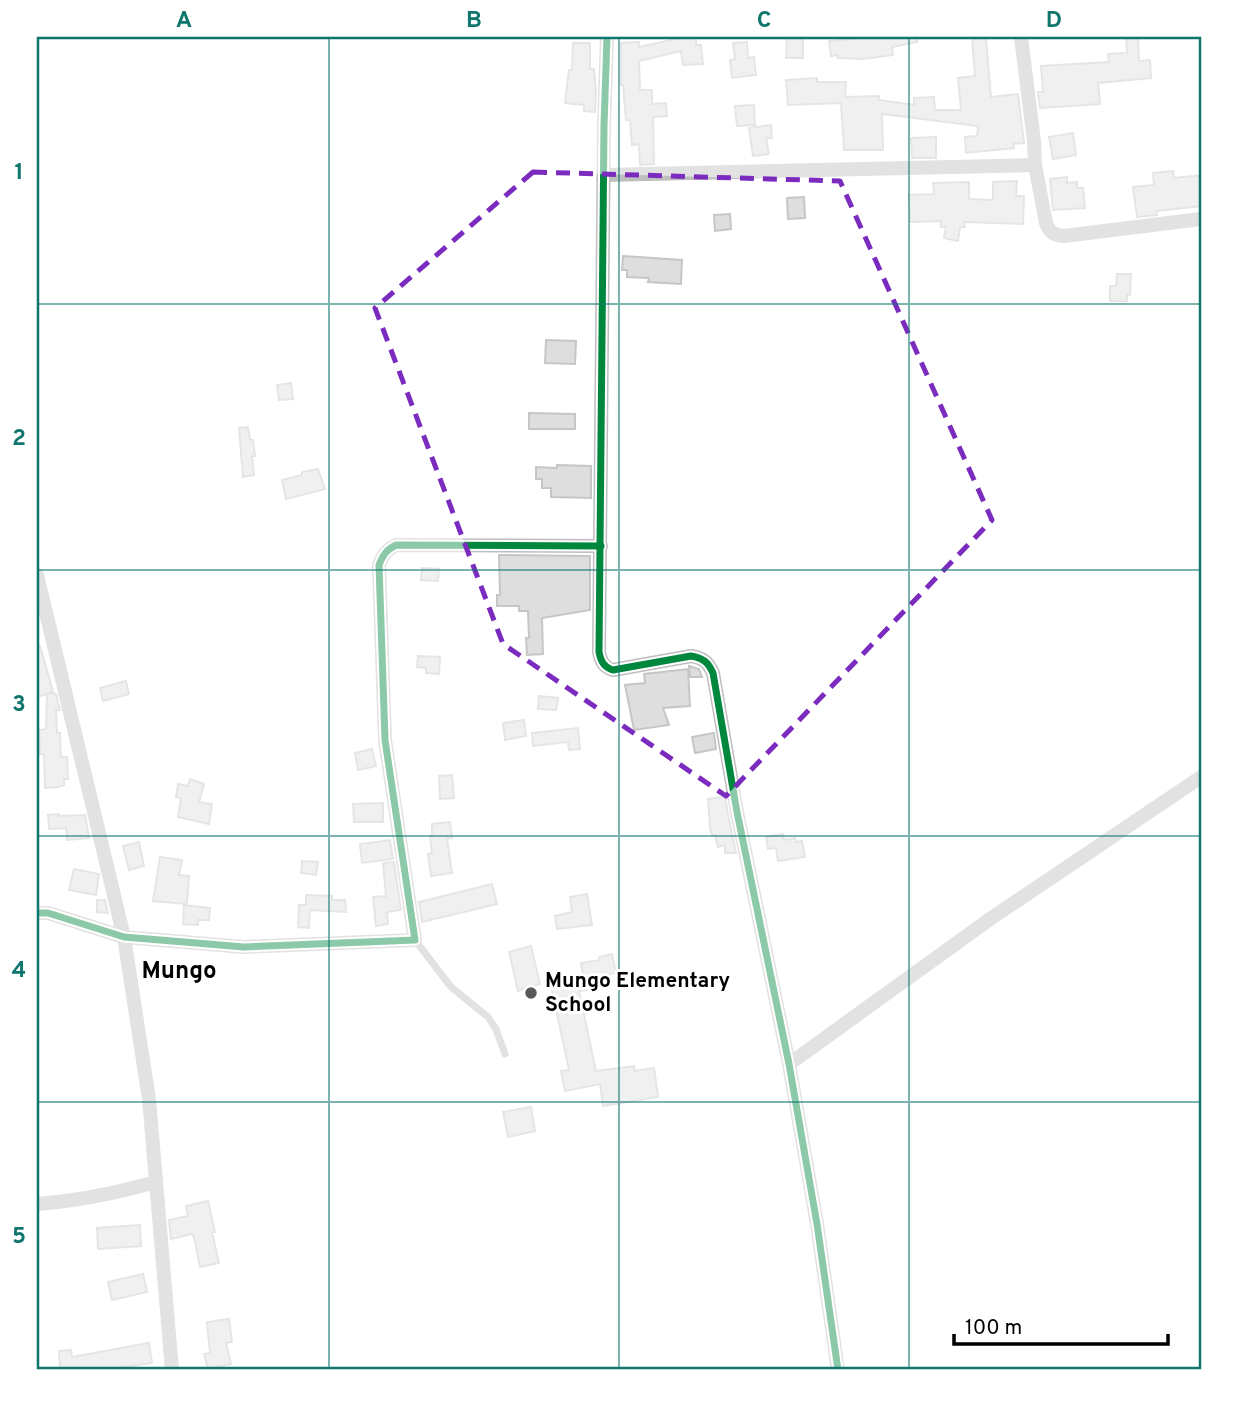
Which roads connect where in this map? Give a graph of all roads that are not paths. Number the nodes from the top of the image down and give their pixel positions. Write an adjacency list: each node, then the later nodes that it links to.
1 (607, 37): 4 (street)
2 (1021, 37): 3 (street)
3 (1035, 165): 4 (street); 5 (street)
4 (605, 175): 6 (street)
5 (1201, 219)
6 (601, 546): 11 (street); 13 (street)
7 (37, 575): 10 (street)
8 (1201, 777): 13 (street)
9 (37, 913): 10 (street)
10 (124, 937): 11 (street); 14 (street)
11 (415, 940): 12 (lane)
12 (505, 1054)
13 (789, 1064): 17 (street)
14 (156, 1182): 15 (street); 16 (street)
15 (37, 1204)
16 (172, 1370)
17 (838, 1370)

